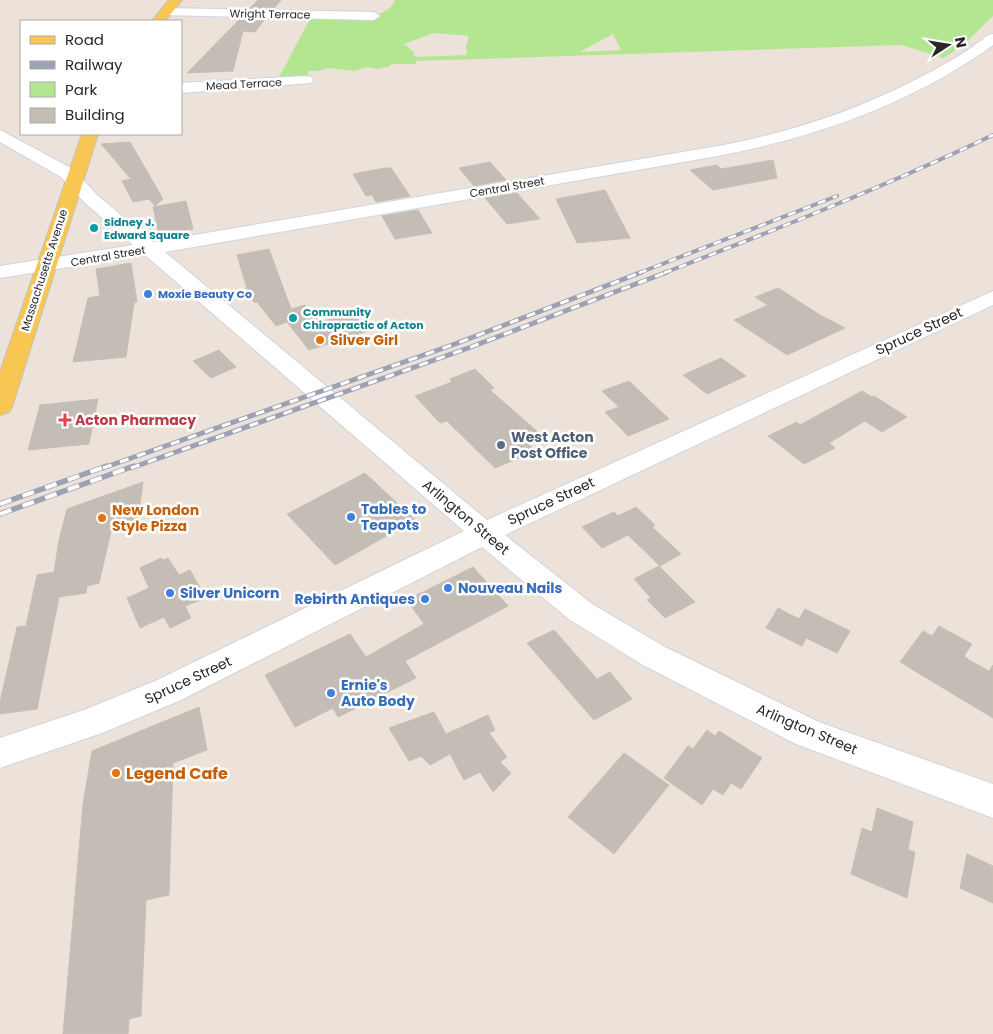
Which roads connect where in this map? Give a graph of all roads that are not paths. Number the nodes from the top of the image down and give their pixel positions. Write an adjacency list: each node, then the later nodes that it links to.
1 (176, 0): 2 (main road)
2 (162, 16): 3 (street, Wright Terrace)
3 (374, 16)
4 (993, 38): 10 (street, Central Street)
5 (306, 80): 6 (street, Mead Terrace)
6 (182, 88)
7 (0, 135): 9 (street, Arlington Street)
8 (90, 135): 9 (main road, Massachusetts Avenue)
9 (73, 180): 10 (street, Arlington Street); 11 (main road, Massachusetts Avenue)
10 (152, 248): 11 (street, Central Street); 15 (street, Arlington Street)
11 (45, 266): 12 (street, Central Street); 14 (main road, Massachusetts Avenue)
12 (0, 272)
13 (993, 297): 15 (street, Spruce Street)
14 (0, 407)
15 (484, 533): 16 (street, Spruce Street); 17 (street, Arlington Street)
16 (0, 753)
17 (993, 801)

